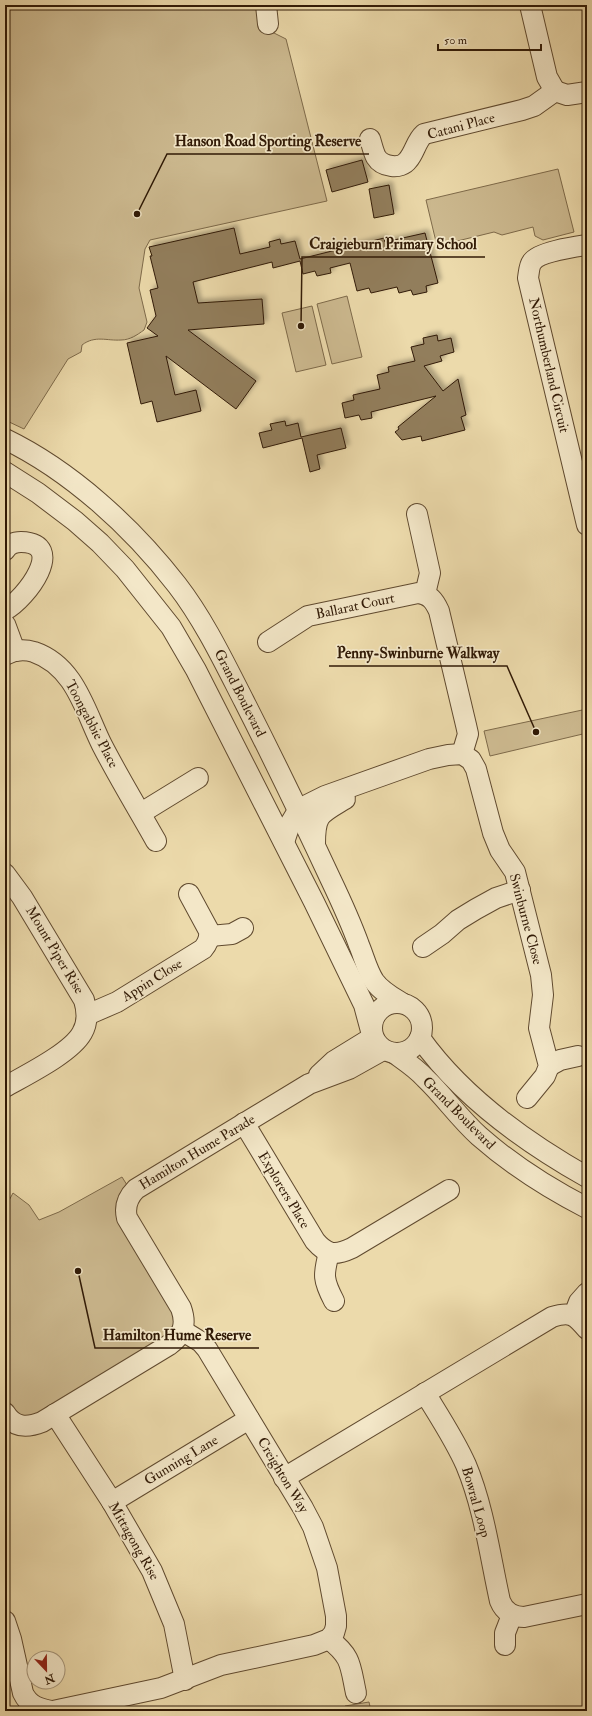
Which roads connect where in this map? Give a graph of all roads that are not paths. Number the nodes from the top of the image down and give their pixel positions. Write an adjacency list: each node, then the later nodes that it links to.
1 (530, 5): 2 (street)
2 (555, 91): 3 (street); 4 (street, Catani Place)
3 (587, 92)
4 (370, 139)
5 (587, 245): 9 (street, Northumberland Circuit)
6 (5, 439): 19 (street, Grand Boulevard)
7 (5, 472): 22 (street, Grand Boulevard)
8 (417, 514): 11 (street)
9 (587, 525)
10 (5, 550): 12 (street)
11 (425, 594): 14 (street, Ballarat Court); 16 (street)
12 (5, 610)
13 (5, 624): 15 (street)
14 (268, 642)
15 (10, 653): 20 (street, Toongabbie Place)
16 (462, 754): 18 (street); 25 (street, Swinburne Close)
17 (198, 778): 20 (street)
18 (376, 778): 19 (street); 23 (street)
19 (299, 809): 22 (street); 23 (street, Grand Boulevard)
20 (141, 813): 21 (street, Toongabbie Place)
21 (156, 841)
22 (284, 842): 33 (street, Grand Boulevard)
23 (315, 844): 30 (street, Grand Boulevard)
24 (6, 877): 31 (street, Mount Piper Rise)
25 (520, 890): 29 (street); 35 (street, Swinburne Close)
26 (190, 894): 28 (street)
27 (243, 928): 28 (street)
28 (210, 936): 31 (street, Appin Close)
29 (423, 947)
30 (402, 1003): 32 (street); 33 (street)
31 (87, 1015): 36 (street)
32 (420, 1038): 33 (street); 39 (street, Grand Boulevard)
33 (380, 1043): 38 (street, Hamilton Hume Parade); 41 (street, Grand Boulevard)
34 (578, 1056): 35 (street)
35 (549, 1066): 37 (street)
36 (5, 1087)
37 (527, 1098)
38 (244, 1123): 42 (street, Explorers Place); 46 (street, Hamilton Hume Parade)
39 (587, 1177)
40 (449, 1190): 42 (street)
41 (587, 1208)
42 (329, 1252): 44 (street)
43 (587, 1293): 45 (street)
44 (334, 1301)
45 (581, 1322): 47 (street)
46 (183, 1330): 49 (street); 50 (street, Creighton Way)
47 (425, 1393): 51 (street); 54 (street, Bowral Loop)
48 (5, 1414): 49 (street)
49 (55, 1414): 52 (street, Mittagong Rise)
50 (249, 1419): 51 (street, Creighton Way); 52 (street, Gunning Lane)
51 (284, 1478): 56 (street, Creighton Way)
52 (112, 1502): 58 (street, Mittagong Rise)
53 (587, 1604): 54 (street)
54 (512, 1615): 57 (street)
55 (5, 1621): 60 (street)
56 (329, 1639): 58 (street); 59 (street)
57 (505, 1645)
58 (185, 1680): 60 (street)
59 (356, 1693)
60 (45, 1710)

